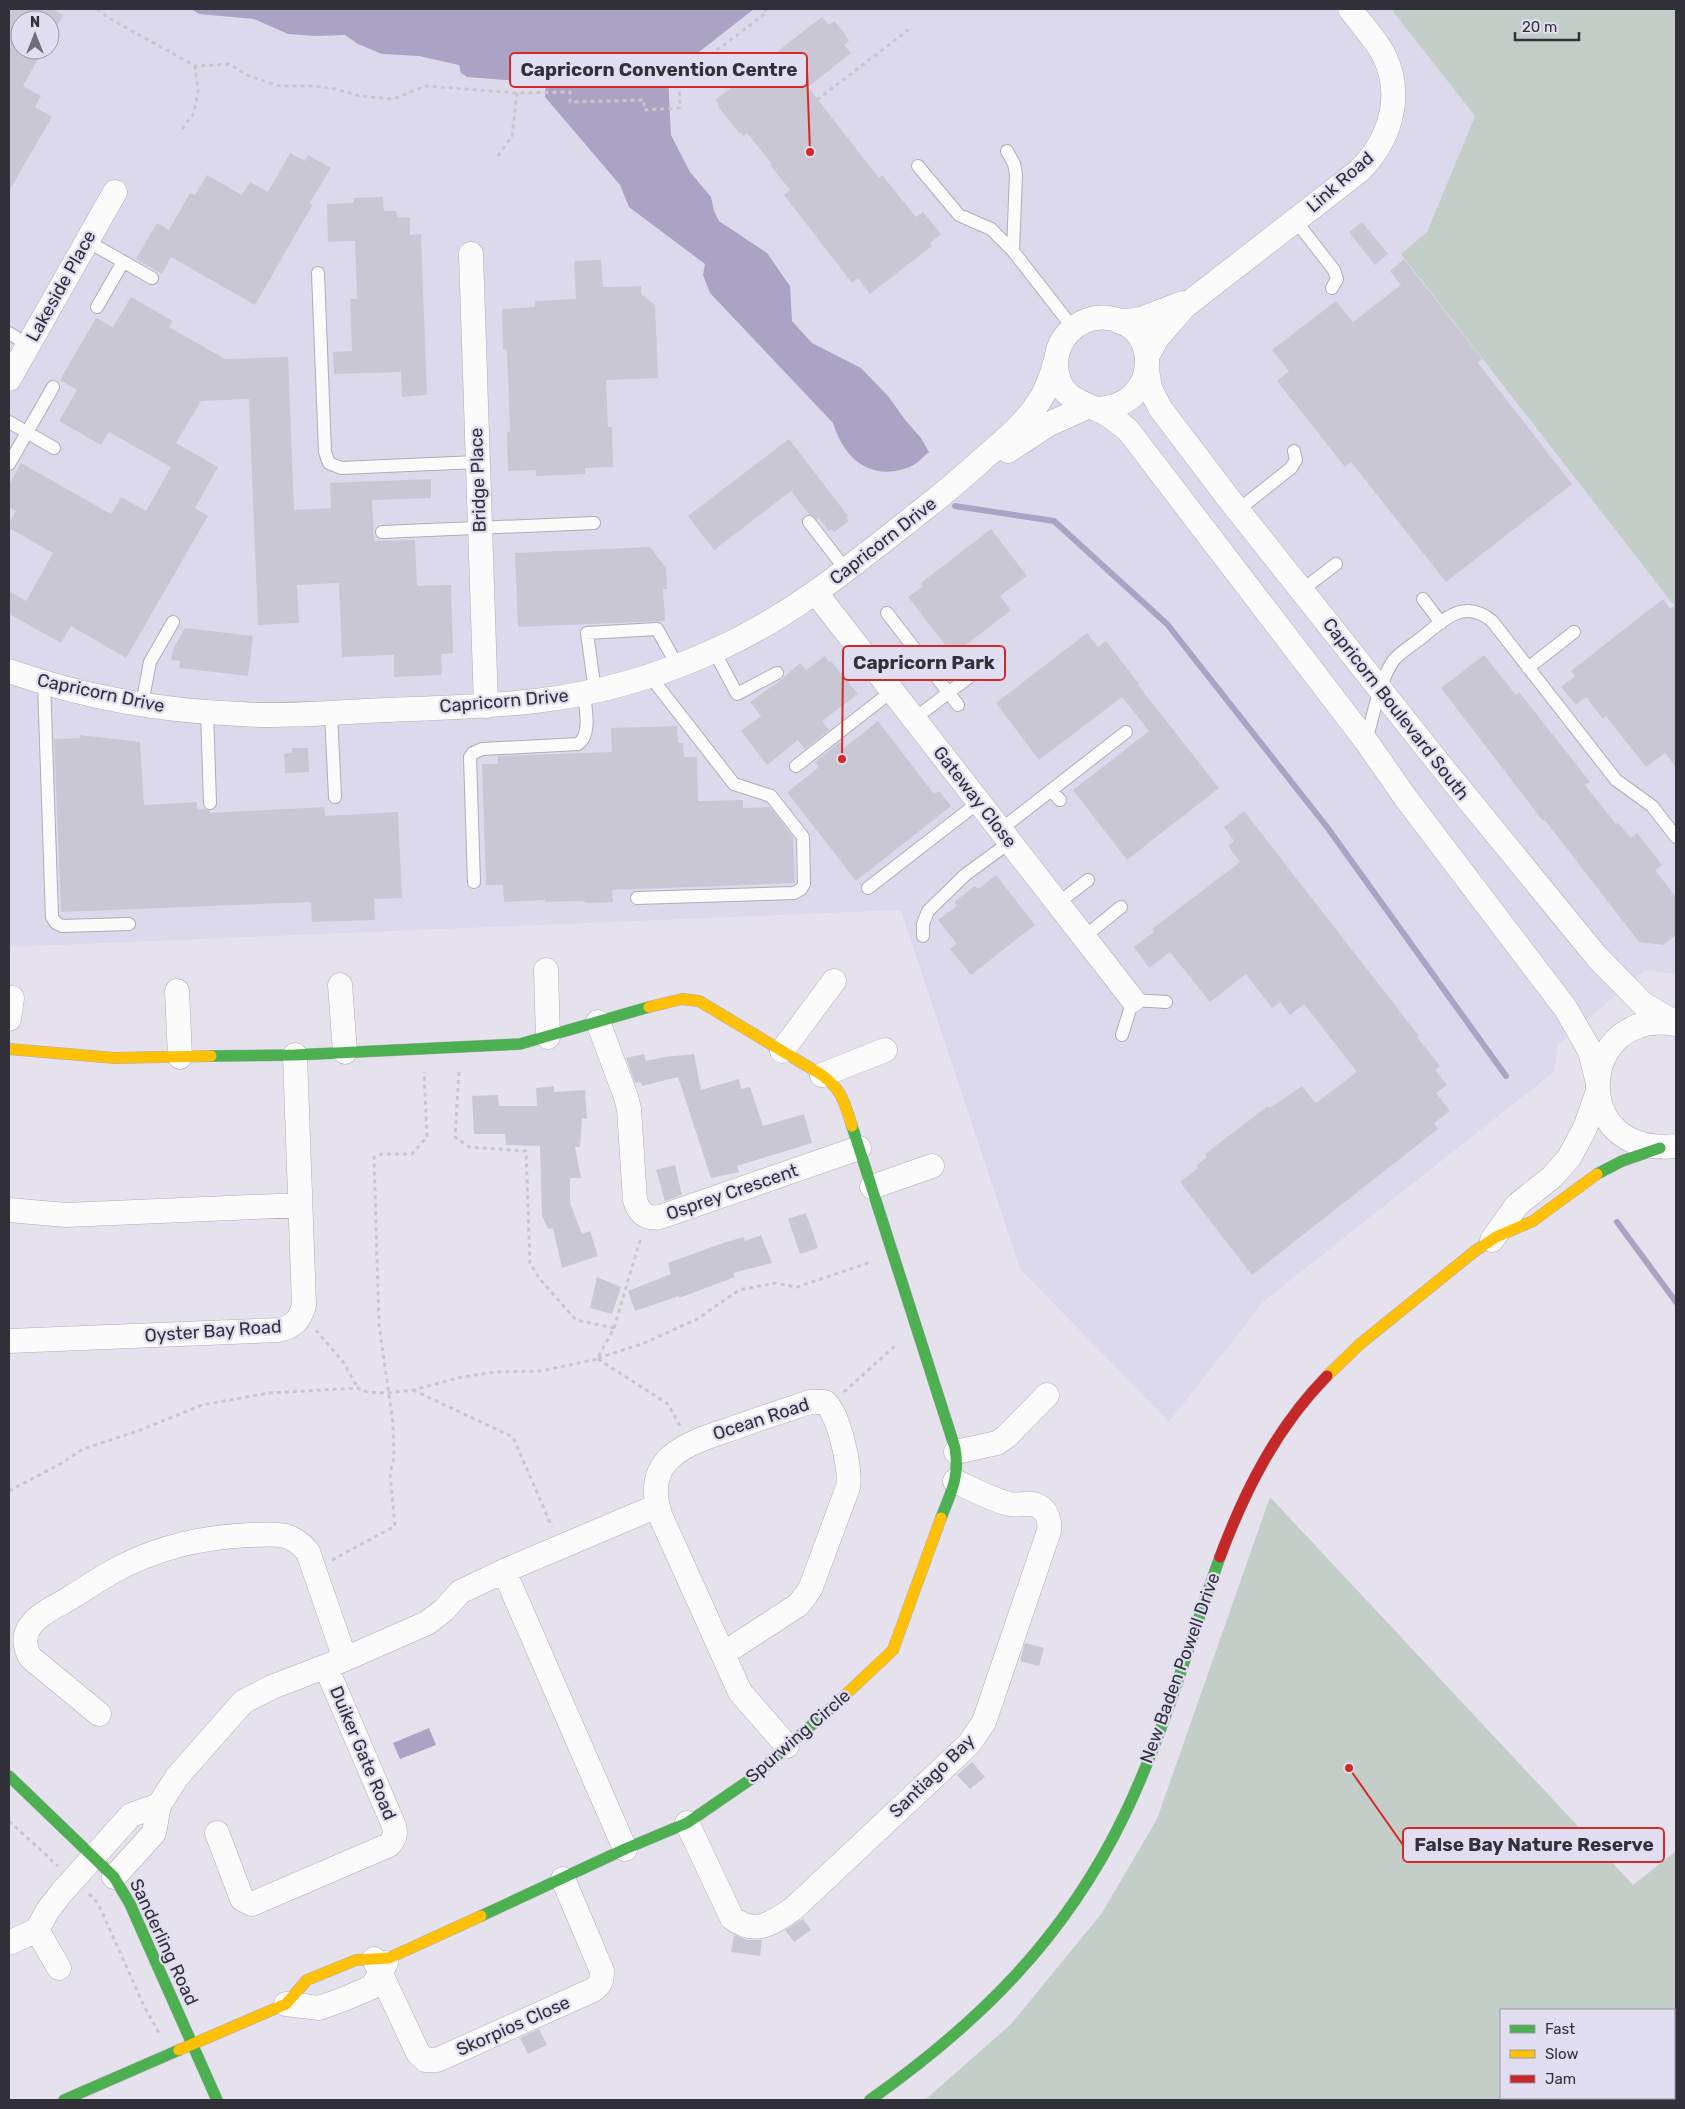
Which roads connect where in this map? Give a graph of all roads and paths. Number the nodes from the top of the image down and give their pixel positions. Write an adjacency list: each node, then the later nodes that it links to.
1 (96, 9): 5 (path)
2 (764, 9): 6 (path)
3 (1350, 9): 13 (street, Link Road)
4 (912, 27): 7 (path)
5 (195, 66): 6 (path); 8 (path)
6 (517, 93): 10 (path)
7 (818, 100)
8 (182, 129)
9 (1007, 151): 15 (lane)
10 (498, 156)
11 (918, 166): 15 (lane)
12 (115, 192): 14 (street, Lakeside Place)
13 (1295, 220): 20 (lane); 21 (street, Link Road)
14 (87, 241): 17 (lane); 25 (street, Lakeside Place)
15 (1013, 251): 24 (lane)
16 (470, 254): 35 (street, Bridge Place)
17 (123, 262): 19 (lane); 22 (lane)
18 (318, 273): 35 (lane)
19 (152, 278)
20 (1332, 288)
21 (1202, 292): 23 (street, Link Road); 27 (street, Link Road)
22 (97, 307)
23 (1120, 322): 24 (street); 27 (street)
24 (1073, 328): 26 (street)
25 (18, 339): 28 (street, Lakeside Place)
26 (1056, 360): 30 (street); 37 (street, Capricorn Drive)
27 (1147, 363): 30 (street); 38 (street, Capricorn Boulevard South)
28 (9, 379)
29 (53, 387): 32 (lane)
30 (1092, 408): 37 (street, Capricorn Drive); 71 (street)
31 (9, 422): 32 (lane)
32 (27, 433): 33 (lane); 36 (lane)
33 (54, 448)
34 (1294, 450): 38 (lane)
35 (477, 462): 41 (street, Bridge Place)
36 (9, 464)
37 (946, 491): 44 (street, Capricorn Drive)
38 (1238, 510): 45 (street, Capricorn Boulevard South)
39 (809, 522): 44 (lane)
40 (594, 523): 41 (lane)
41 (479, 528): 42 (lane); 66 (street, Bridge Place)
42 (382, 532)
43 (1336, 564): 45 (lane)
44 (846, 570): 46 (street, Capricorn Drive)
45 (1302, 590): 60 (street, Capricorn Boulevard South)
46 (816, 593): 52 (street, Capricorn Drive); 61 (street, Gateway Close)
47 (1423, 599): 50 (lane)
48 (888, 614): 63 (lane)
49 (173, 622): 64 (lane)
50 (1441, 623): 54 (lane); 60 (lane)
51 (1574, 632): 54 (lane)
52 (714, 651): 53 (street, Capricorn Drive); 56 (lane)
53 (677, 665): 58 (street, Capricorn Drive); 62 (lane)
54 (1528, 668): 79 (lane)
55 (9, 671): 59 (street, Capricorn Drive)
56 (777, 673)
57 (973, 674): 63 (lane)
58 (650, 676): 62 (street, Capricorn Drive); 83 (lane)
59 (44, 683): 64 (street, Capricorn Drive); 86 (lane)
60 (1381, 689): 71 (lane); 96 (street, Capricorn Boulevard South)
61 (892, 690): 69 (street, Gateway Close); 72 (lane)
62 (590, 692): 66 (street, Capricorn Drive); 81 (lane)
63 (949, 693): 65 (lane); 69 (lane)
64 (142, 704): 67 (street, Capricorn Drive)
65 (958, 705)
66 (486, 706): 68 (street, Capricorn Drive)
67 (207, 712): 68 (street, Capricorn Drive); 77 (lane)
68 (331, 712): 74 (lane)
69 (914, 719): 76 (street, Gateway Close)
70 (1126, 732): 73 (lane)
71 (1366, 741): 108 (street)
72 (796, 766)
73 (1051, 790): 75 (lane); 78 (lane)
74 (335, 797)
75 (1060, 800)
76 (979, 802): 78 (street, Gateway Close); 82 (lane)
77 (210, 803)
78 (1005, 836): 84 (street, Gateway Close); 87 (lane)
79 (1676, 837)
80 (1088, 880): 84 (lane)
81 (474, 882)
82 (868, 888)
83 (637, 898)
84 (1058, 903): 88 (street, Gateway Close)
85 (1121, 907): 88 (lane)
86 (128, 924)
87 (923, 936)
88 (1084, 937): 93 (street, Gateway Close)
89 (546, 970): 98 (street)
90 (834, 981): 103 (street)
91 (340, 985): 104 (street)
92 (177, 991): 106 (street)
93 (1133, 1000): 94 (lane); 97 (lane)
94 (1166, 1002)
95 (598, 1022): 98 (street); 103 (street, Spurwing Circle); 115 (street, Osprey Crescent)
96 (1676, 1024): 108 (street, New Baden Powell Drive)
97 (1122, 1035)
98 (548, 1037): 99 (street)
99 (460, 1047): 100 (street); 120 (path)
100 (423, 1048): 104 (street); 125 (path)
101 (9, 1049): 106 (street)
102 (884, 1050): 107 (street)
103 (782, 1051): 107 (street, Spurwing Circle)
104 (345, 1052): 105 (street)
105 (295, 1055): 106 (street); 113 (street, Oyster Bay Road)
106 (180, 1057)
107 (822, 1075): 110 (street, Spurwing Circle)
108 (1597, 1086): 109 (street); 116 (street, New Baden Powell Drive)
109 (1668, 1147): 116 (street, New Baden Powell Drive)
110 (859, 1148): 112 (street, Spurwing Circle); 115 (street, Osprey Crescent)
111 (932, 1166): 112 (street)
112 (872, 1187): 117 (street, Spurwing Circle)
113 (300, 1205): 114 (street); 118 (street, Oyster Bay Road)
114 (9, 1210)
115 (647, 1217): 120 (path)
116 (1492, 1240): 160 (street, New Baden Powell Drive)
117 (893, 1254): 119 (street, Spurwing Circle); 122 (path)
118 (302, 1316): 121 (street, Oyster Bay Road); 123 (path)
119 (916, 1327): 127 (path); 129 (street, Spurwing Circle)
120 (614, 1328): 122 (path)
121 (9, 1342)
122 (597, 1359): 124 (path); 128 (path)
123 (358, 1388): 125 (path); 131 (path)
124 (412, 1390): 125 (path); 133 (path)
125 (388, 1393): 134 (path)
126 (1047, 1395): 129 (street)
127 (829, 1405): 128 (street, Ocean Road); 136 (street, Ocean Road)
128 (690, 1443): 132 (street, Ocean Road)
129 (956, 1452): 130 (street, Spurwing Circle)
130 (954, 1481): 139 (street, Spurwing Circle); 143 (street, Santiago Bay)
131 (9, 1490)
132 (657, 1506): 133 (street, Duiker Gate Road); 136 (street, Ocean Road)
133 (560, 1546): 135 (street, Duiker Gate Road)
134 (314, 1569): 137 (street, Duiker Gate Road); 138 (street, Duiker Gate Road)
135 (504, 1572): 137 (street, Duiker Gate Road); 145 (street)
136 (723, 1654): 139 (street, Ocean Road)
137 (336, 1663): 141 (street, Duiker Gate Road); 144 (street, Duiker Gate Road)
138 (99, 1714)
139 (787, 1746): 143 (street, Spurwing Circle)
140 (9, 1776): 146 (street, Sanderling Road)
141 (159, 1805): 146 (street); 148 (street, Duiker Gate Road)
142 (9, 1821): 147 (path)
143 (687, 1823): 145 (street, Spurwing Circle)
144 (217, 1833)
145 (625, 1849): 149 (street, Spurwing Circle)
146 (94, 1857): 148 (street, Sanderling Road); 151 (street)
147 (64, 1871)
148 (114, 1877): 157 (street, Sanderling Road)
149 (563, 1880): 153 (street, Spurwing Circle); 153 (street, Skorpios Close)
150 (86, 1892): 156 (path)
151 (37, 1930): 152 (street); 154 (street)
152 (9, 1943)
153 (381, 1963): 155 (street, Spurwing Circle); 155 (street, Spurwing Circle)
154 (59, 1968)
155 (286, 2004): 157 (street, Spurwing Circle)
156 (161, 2038)
157 (193, 2044): 158 (street, Spurwing Circle); 159 (street, Sanderling Road)
158 (64, 2100)
159 (217, 2100)
160 (870, 2100)

